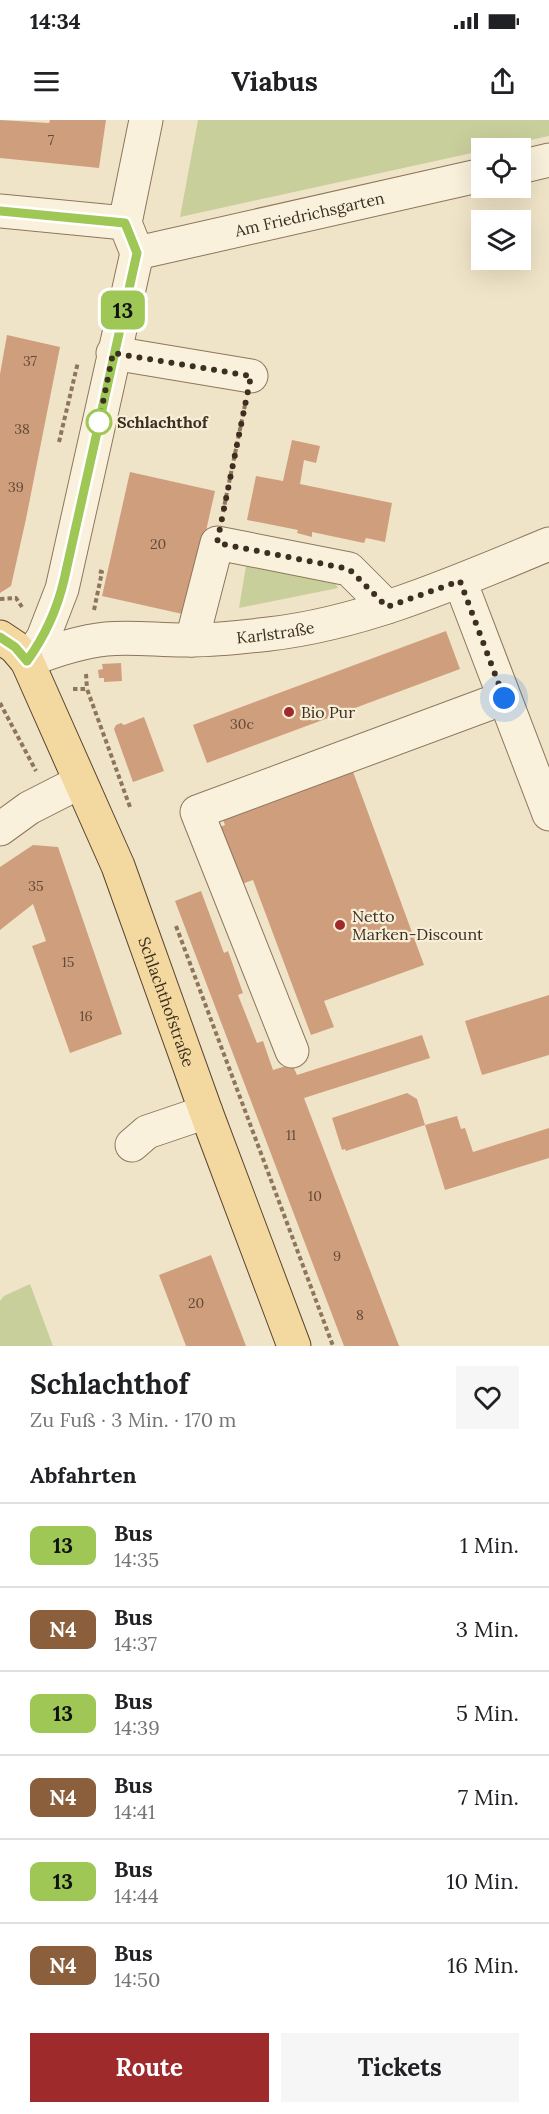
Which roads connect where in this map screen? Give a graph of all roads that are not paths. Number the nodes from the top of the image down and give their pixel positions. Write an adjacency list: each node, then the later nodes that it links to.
1 (146, 120): 6 (street)
2 (549, 160): 3 (street)
3 (531, 164)
4 (471, 178): 7 (street, Am Friedrichsgarten)
5 (0, 211): 6 (street)
6 (125, 223): 7 (street)
7 (137, 253): 8 (street)
8 (113, 353): 9 (street); 15 (street)
9 (251, 376)
10 (549, 543): 11 (street, Karlstraße)
11 (460, 581): 12 (street, Karlstraße); 16 (street)
12 (387, 607): 14 (street, Karlstraße); 14 (street)
13 (0, 637): 15 (main road)
14 (192, 640): 15 (street, Karlstraße)
15 (27, 661): 17 (main road, Schlachthofstraße)
16 (504, 698): 18 (street); 20 (street)
17 (80, 782): 19 (street); 21 (main road, Schlachthofstraße)
18 (549, 814)
19 (0, 829)
20 (292, 1051)
21 (206, 1112): 22 (street); 23 (main road, Schlachthofstraße)
22 (132, 1145)
23 (294, 1346)

